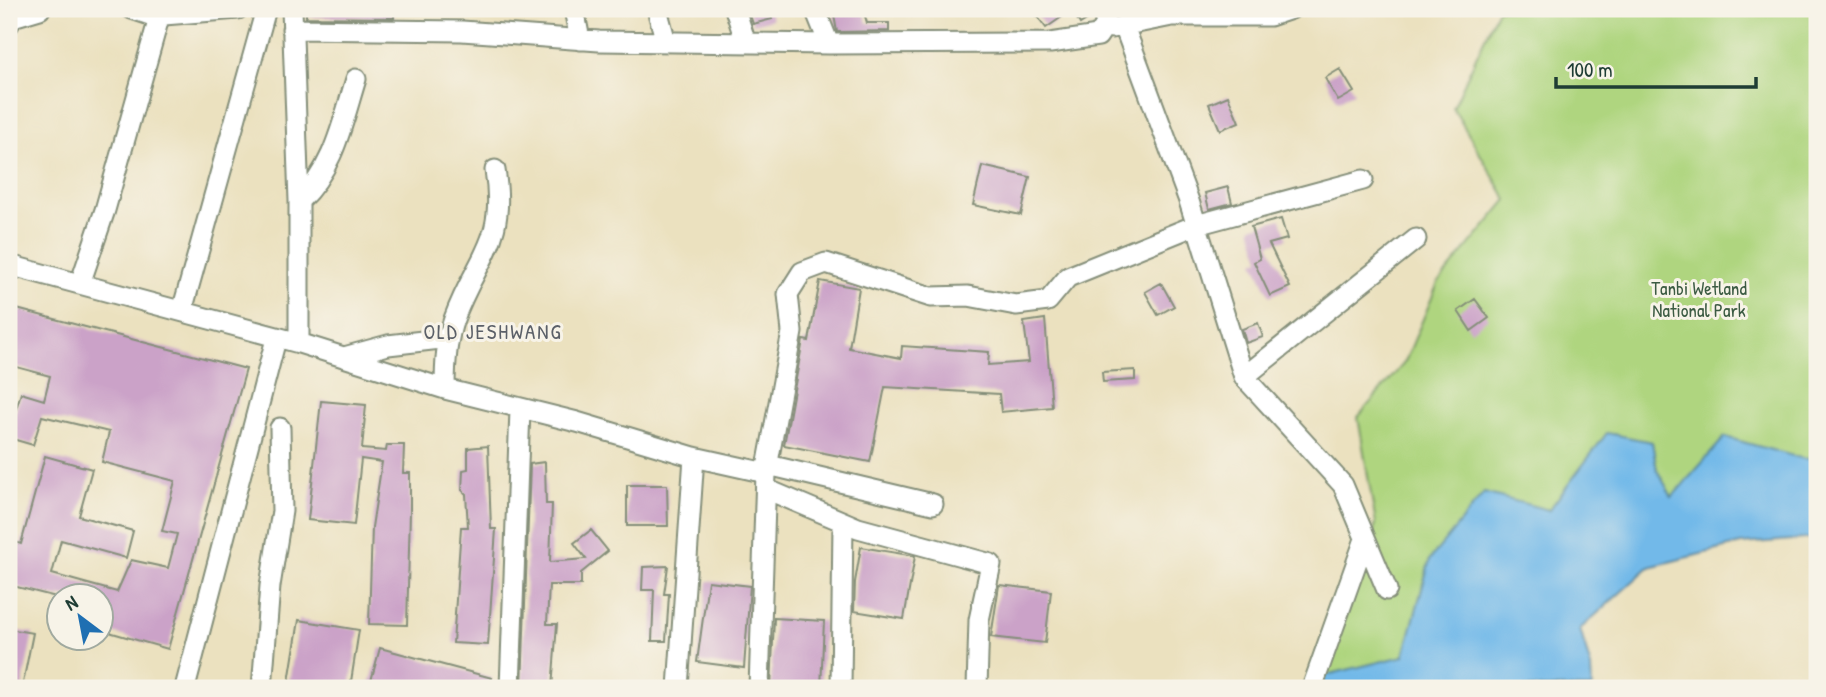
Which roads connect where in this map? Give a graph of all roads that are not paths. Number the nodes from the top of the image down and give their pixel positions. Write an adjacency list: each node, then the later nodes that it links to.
1 (40, 9): 14 (street)
2 (132, 9): 13 (street)
3 (238, 9): 13 (street)
4 (267, 9): 29 (street)
5 (292, 9): 16 (street)
6 (574, 9): 17 (street)
7 (657, 9): 18 (street)
8 (735, 9): 19 (street)
9 (815, 9): 20 (street)
10 (1102, 9): 15 (street)
11 (1291, 9): 12 (street)
12 (1170, 12): 15 (street)
13 (161, 13): 28 (street)
14 (9, 24)
15 (1114, 27): 20 (street); 25 (street)
16 (292, 29): 17 (street); 24 (street)
17 (580, 40): 18 (street)
18 (666, 42): 19 (street)
19 (746, 43): 20 (street)
20 (829, 44)
21 (356, 79): 24 (street)
22 (495, 170): 30 (street)
23 (1363, 180): 25 (street)
24 (299, 201): 32 (street)
25 (1196, 225): 34 (street); 39 (street)
26 (1416, 239): 34 (street)
27 (10, 271): 28 (street)
28 (80, 284): 29 (street)
29 (182, 311): 31 (street)
30 (449, 338): 33 (street); 35 (street)
31 (276, 339): 32 (street); 44 (street)
32 (299, 343): 33 (street)
33 (344, 357): 35 (street)
34 (1244, 377): 42 (street)
35 (445, 389): 36 (street)
36 (520, 409): 38 (street); 46 (street)
37 (280, 428): 45 (street)
38 (694, 457): 39 (street); 47 (street)
39 (767, 476): 40 (street); 41 (street); 48 (street)
40 (933, 504)
41 (843, 522): 49 (street); 50 (street)
42 (1365, 539): 43 (street); 51 (street)
43 (1387, 590)
44 (185, 688)
45 (262, 688)
46 (510, 688)
47 (678, 688)
48 (759, 688)
49 (841, 688)
50 (977, 688)
51 (1312, 688)

